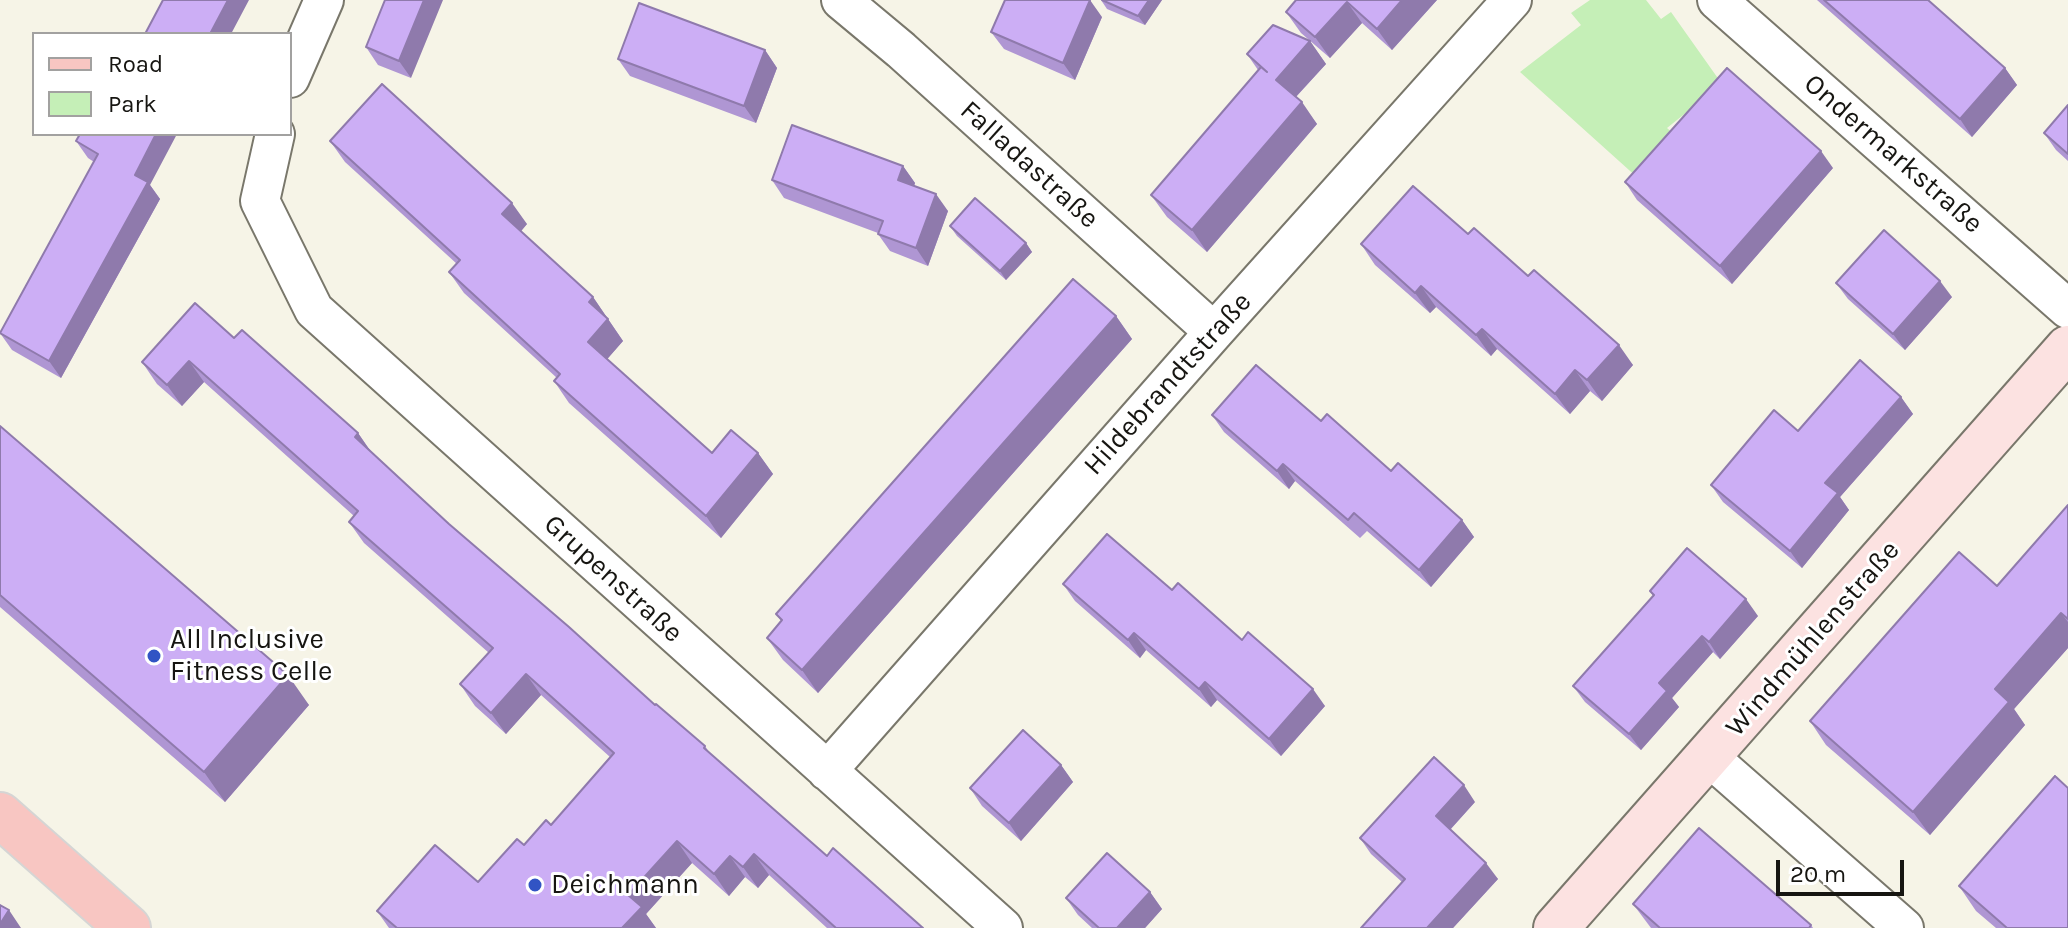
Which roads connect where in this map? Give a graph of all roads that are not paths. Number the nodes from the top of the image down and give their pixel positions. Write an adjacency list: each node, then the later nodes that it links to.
1 (324, 0): 5 (street)
2 (841, 0): 8 (street, Falladastraße)
3 (1512, 0): 8 (street, Hildebrandtstraße)
4 (1717, 0): 7 (street, Ondermarkstraße)
5 (292, 73)
6 (275, 136): 11 (street, Grupenstraße)
7 (2068, 309)
8 (1214, 332): 11 (street, Hildebrandtstraße)
9 (2068, 348): 10 (street, Windmühlenstraße)
10 (1709, 757): 15 (street, Windmühlenstraße); 16 (street)
11 (827, 771): 14 (street, Grupenstraße)
12 (0, 815): 13 (main road)
13 (128, 928)
14 (1003, 928)
15 (1556, 928)
16 (1904, 928)

